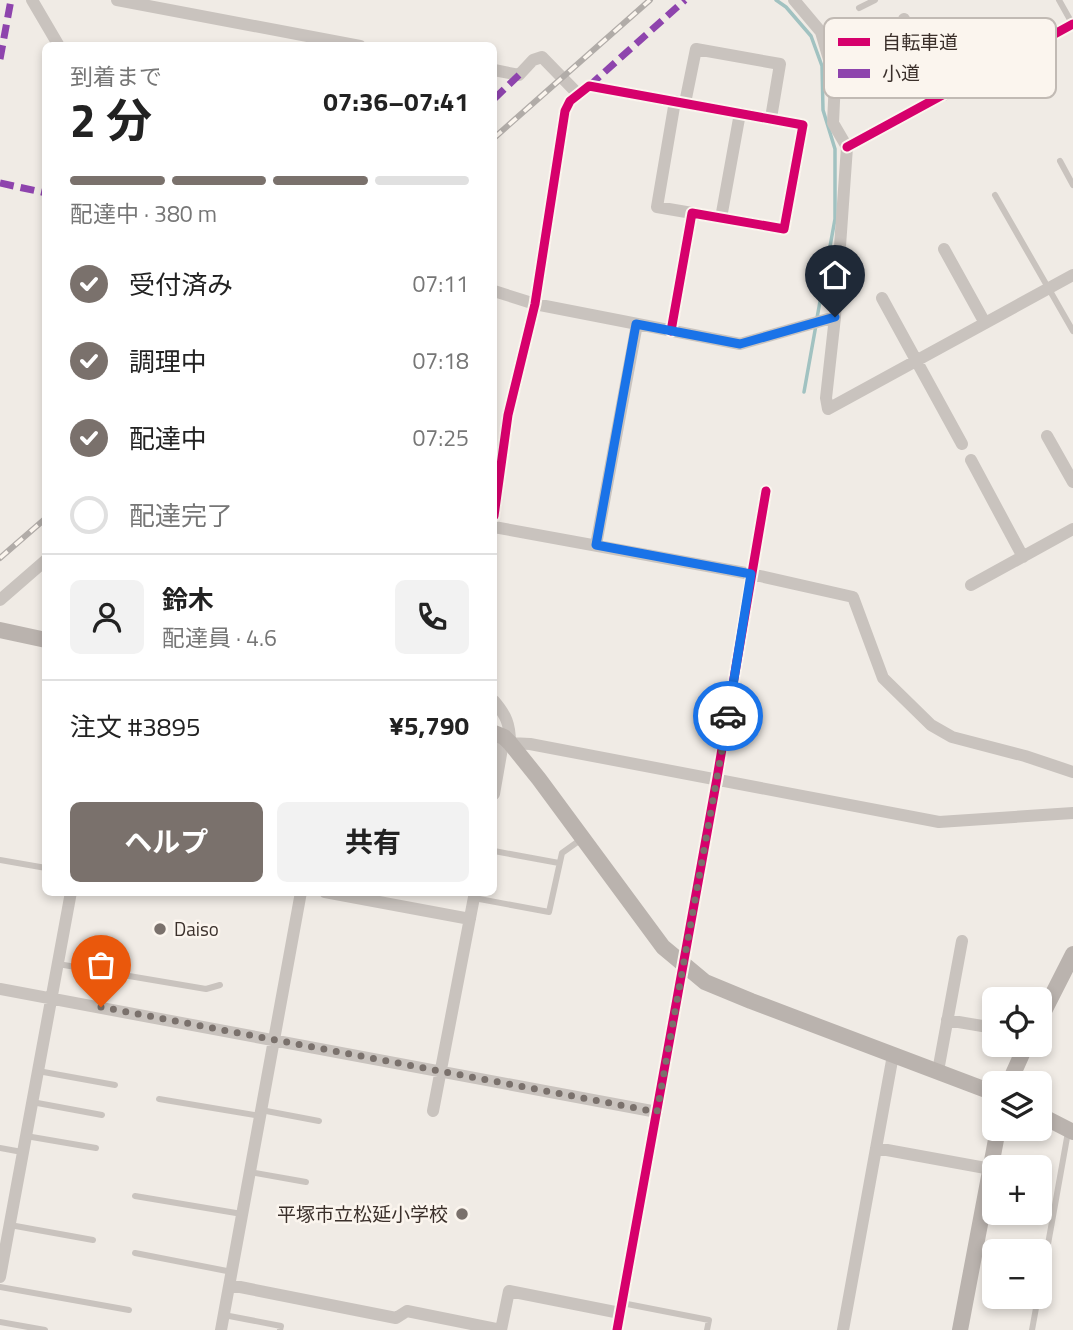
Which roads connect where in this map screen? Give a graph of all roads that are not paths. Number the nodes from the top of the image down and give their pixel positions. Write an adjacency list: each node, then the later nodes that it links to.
1 (32, 0): 9 (street)
2 (117, 0): 10 (street)
3 (794, 0): 11 (street)
4 (875, 0): 6 (lane)
5 (1059, 0): 7 (lane)
6 (859, 8)
7 (1073, 25): 8 (street)
8 (1056, 34)
9 (57, 42)
10 (339, 42)
11 (824, 42)
12 (497, 71): 13 (street)
13 (578, 94): 16 (street); 30 (street)
14 (834, 98): 19 (street)
15 (937, 98): 19 (street)
16 (680, 102): 17 (street); 18 (street); 23 (street)
17 (740, 113): 18 (street); 24 (street)
18 (771, 118): 24 (street)
19 (848, 147): 31 (street)
20 (1060, 161): 21 (lane)
21 (1073, 185)
22 (995, 195): 27 (lane)
23 (692, 213): 24 (street); 34 (street)
24 (721, 218)
25 (944, 249): 32 (street)
26 (1073, 275): 27 (street)
27 (1048, 289): 32 (street); 35 (lane)
28 (497, 292): 30 (street)
29 (882, 298): 36 (street)
30 (535, 304): 33 (street); 42 (street)
31 (835, 317): 34 (street); 36 (street)
32 (985, 323): 36 (street)
33 (636, 324): 34 (street); 45 (street)
34 (671, 331)
35 (1073, 331)
36 (917, 360): 38 (street)
37 (1047, 436): 40 (street)
38 (962, 444)
39 (971, 460): 46 (street)
40 (1073, 482)
41 (766, 491): 48 (street)
42 (497, 494)
43 (497, 528): 45 (street)
44 (1073, 529): 46 (street)
45 (596, 545): 48 (street)
46 (1023, 556): 49 (street)
47 (42, 563): 50 (street)
48 (751, 574): 55 (street); 57 (street)
49 (971, 585)
50 (0, 600)
51 (0, 630): 52 (street)
52 (42, 639)
53 (497, 705): 54 (street)
54 (502, 738): 56 (street); 57 (street); 59 (street)
55 (1073, 772)
56 (497, 773)
57 (717, 778): 58 (street); 73 (street)
58 (1073, 813)
59 (583, 838): 62 (lane); 73 (street)
60 (497, 852): 62 (lane)
61 (0, 860): 63 (lane)
62 (559, 863): 68 (lane)
63 (42, 867)
64 (70, 896): 72 (street)
65 (300, 896): 80 (street)
66 (359, 896): 69 (street)
67 (475, 896): 69 (street)
68 (479, 896)
69 (470, 919): 84 (street)
70 (962, 941): 78 (street)
71 (1073, 954): 76 (street)
72 (58, 964): 74 (lane); 77 (street)
73 (683, 965): 81 (street); 90 (street)
74 (220, 985)
75 (0, 989): 77 (street)
76 (1052, 995)
77 (51, 998): 80 (street); 82 (street)
78 (947, 1020): 79 (street); 83 (street)
79 (982, 1026)
80 (274, 1041): 84 (street); 91 (street)
81 (893, 1055): 83 (street); 99 (street)
82 (38, 1071): 85 (lane); 88 (street)
83 (938, 1071): 86 (street)
84 (441, 1072): 89 (street); 90 (street)
85 (115, 1085)
86 (982, 1088)
87 (159, 1099): 91 (lane)
88 (32, 1102): 92 (lane); 96 (street)
89 (433, 1111)
90 (657, 1112): 114 (street)
91 (261, 1113): 93 (lane); 102 (street)
92 (102, 1115)
93 (319, 1121)
94 (1052, 1121): 95 (street)
95 (1071, 1131): 108 (lane)
96 (26, 1136): 98 (lane); 100 (street)
97 (0, 1148): 100 (lane)
98 (96, 1148)
99 (876, 1148): 101 (street); 125 (street)
100 (23, 1152): 107 (street)
101 (982, 1167)
102 (250, 1172): 103 (lane); 105 (street)
103 (306, 1182)
104 (135, 1196): 105 (lane)
105 (242, 1214): 112 (street)
106 (982, 1216): 126 (street)
107 (10, 1225): 109 (lane); 111 (street)
108 (1050, 1239)
109 (93, 1240)
110 (135, 1253): 112 (lane)
111 (0, 1273)
112 (231, 1278): 117 (street); 119 (street)
113 (0, 1287): 116 (lane)
114 (621, 1308): 119 (street); 123 (street); 124 (lane)
115 (1036, 1309): 127 (lane)
116 (129, 1310)
117 (224, 1315): 121 (street); 122 (lane)
118 (0, 1322): 120 (lane)
119 (395, 1324)
120 (45, 1330)
121 (221, 1330)
122 (280, 1330)
123 (617, 1330)
124 (707, 1330)
125 (843, 1330)
126 (960, 1330)
127 (1032, 1330)

